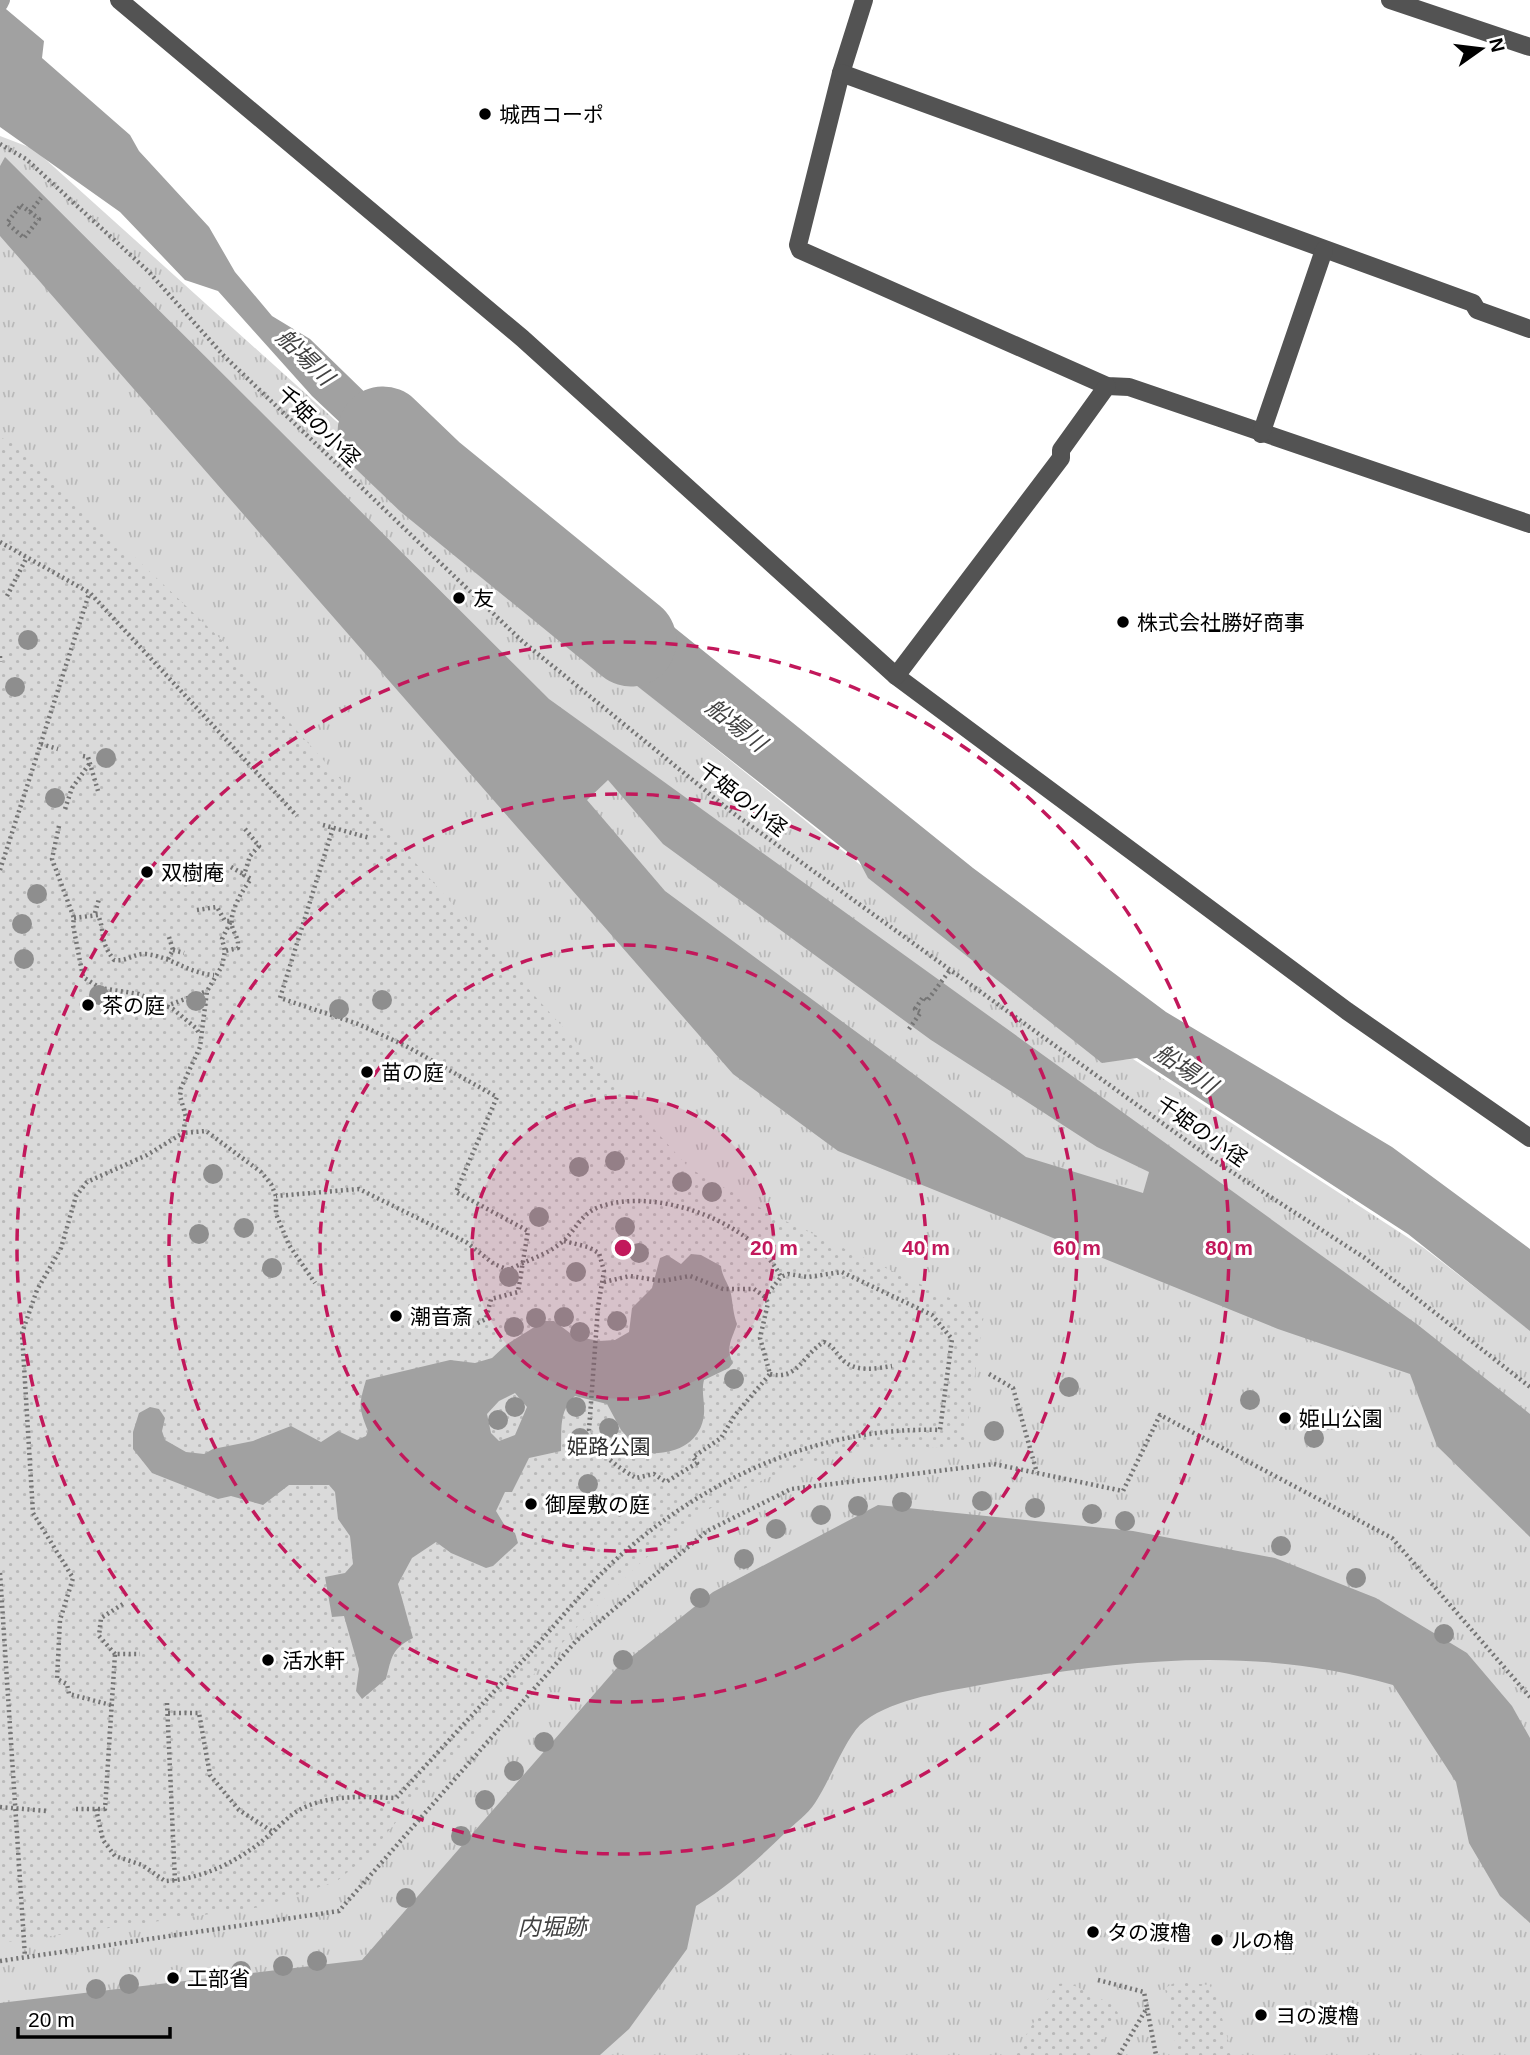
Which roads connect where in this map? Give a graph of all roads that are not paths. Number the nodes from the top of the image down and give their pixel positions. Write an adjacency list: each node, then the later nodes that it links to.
1 (119, 0): 11 (street)
2 (864, 0): 5 (street)
3 (1390, 0): 4 (street)
4 (1530, 47)
5 (841, 73): 6 (street); 8 (street)
6 (1324, 250): 7 (street); 9 (street)
7 (1530, 328)
8 (1108, 386): 9 (street); 11 (street)
9 (1261, 434): 10 (street)
10 (1530, 524)
11 (896, 676): 12 (street)
12 (1530, 1138)

